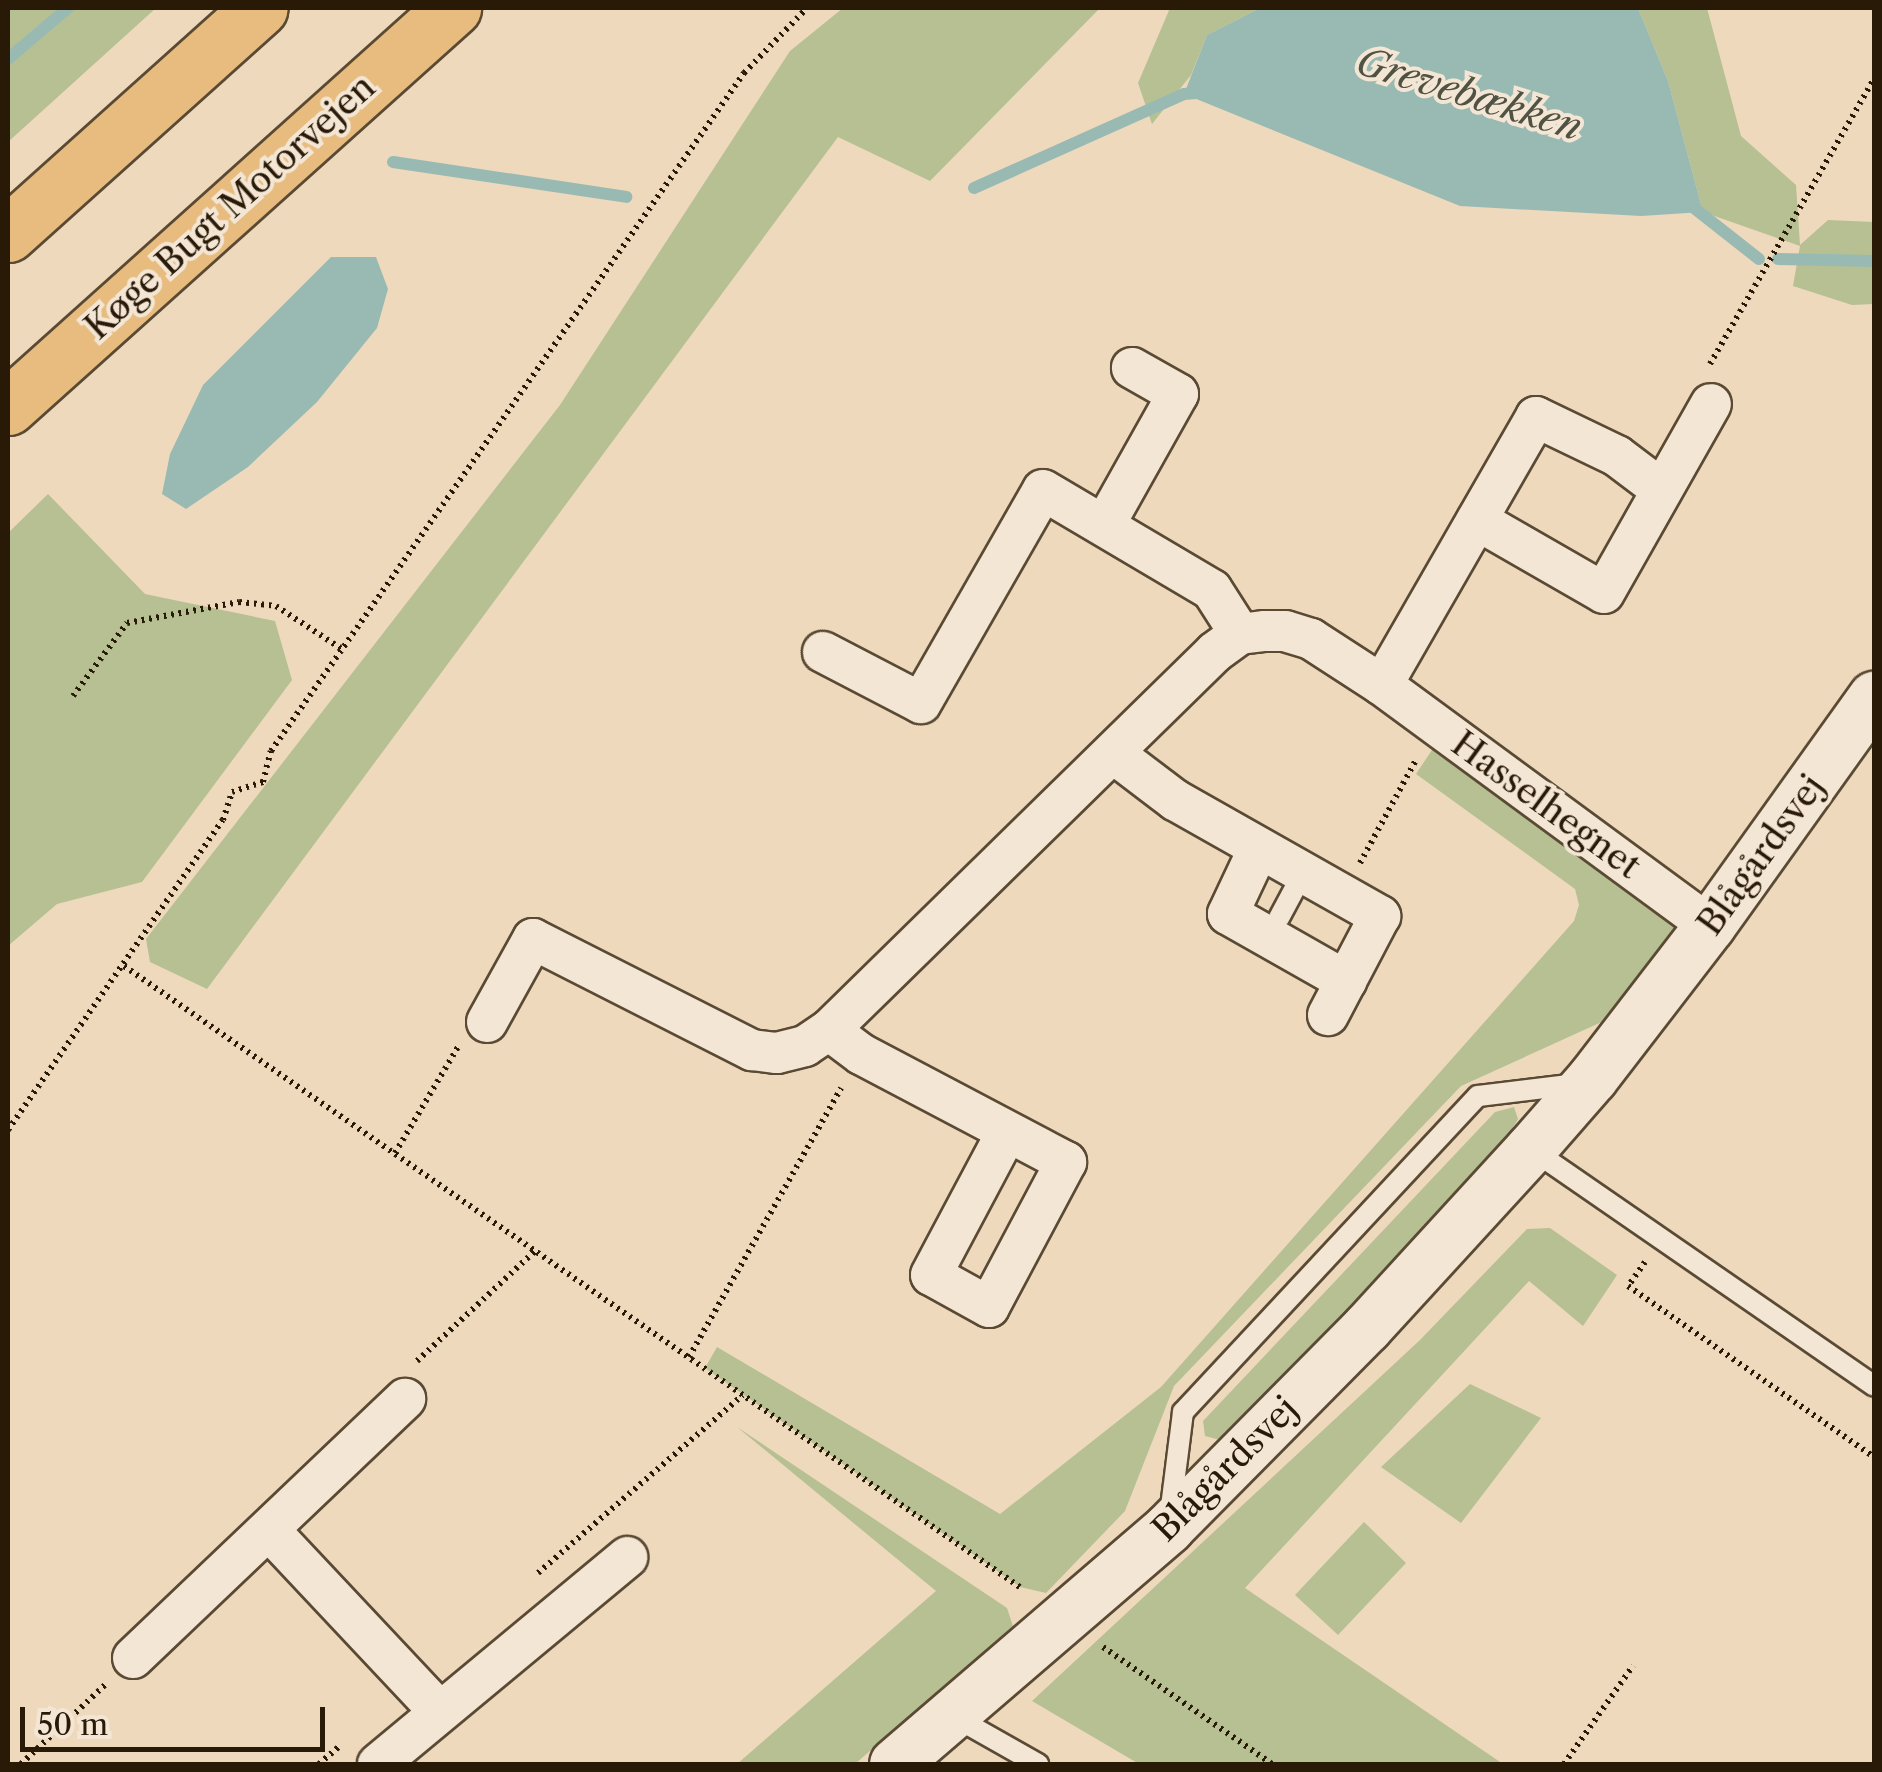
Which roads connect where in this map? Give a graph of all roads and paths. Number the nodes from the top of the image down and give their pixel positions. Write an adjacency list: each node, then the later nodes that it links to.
1 (260, 8): 5 (highway)
2 (453, 8): 8 (highway, Køge Bugt Motorvejen)
3 (807, 8): 13 (path)
4 (1874, 80): 7 (path)
5 (8, 234)
6 (1132, 368): 11 (street)
7 (1712, 404): 9 (street)
8 (8, 407)
9 (1662, 490): 10 (street); 10 (street)
10 (1477, 520): 15 (street)
11 (1105, 524): 12 (street); 14 (street)
12 (1240, 634): 15 (street, Hasselhegnet); 19 (street)
13 (342, 649): 16 (path); 25 (path)
14 (824, 652)
15 (1382, 685): 18 (street, Hasselhegnet)
16 (73, 696)
17 (1874, 696): 24 (street, Blågårdsvej)
18 (1437, 726): 22 (path); 24 (street, Hasselhegnet)
19 (1113, 753): 20 (street); 27 (street)
20 (1259, 848): 21 (street); 22 (street)
21 (1303, 873): 22 (street); 23 (lane)
22 (1342, 894)
23 (1279, 918)
24 (1710, 926): 29 (street, Blågårdsvej)
25 (124, 966): 30 (path); 33 (path)
26 (488, 1022): 27 (street); 33 (path)
27 (829, 1030): 28 (street)
28 (861, 1054): 31 (street); 36 (path)
29 (1588, 1083): 32 (street, Blågårdsvej); 40 (lane)
30 (8, 1130)
31 (1007, 1132)
32 (1530, 1149): 34 (lane); 40 (street, Blågårdsvej)
33 (395, 1153): 35 (path)
34 (1661, 1239): 37 (lane); 39 (path)
35 (536, 1251): 36 (path); 38 (path)
36 (689, 1357): 43 (path)
37 (1874, 1386)
38 (405, 1399): 41 (street)
39 (1874, 1457)
40 (1169, 1528): 48 (street, Blågårdsvej)
41 (269, 1530): 45 (street); 47 (street)
42 (627, 1557): 47 (street)
43 (1020, 1587)
44 (1103, 1647): 53 (path)
45 (133, 1658): 49 (path)
46 (1633, 1666): 54 (path)
47 (440, 1711): 50 (street)
48 (951, 1715): 51 (street, Blågårdsvej); 52 (lane)
49 (21, 1764)
50 (378, 1764)
51 (895, 1764)
52 (1038, 1764)
53 (1272, 1764)
54 (1564, 1764)

